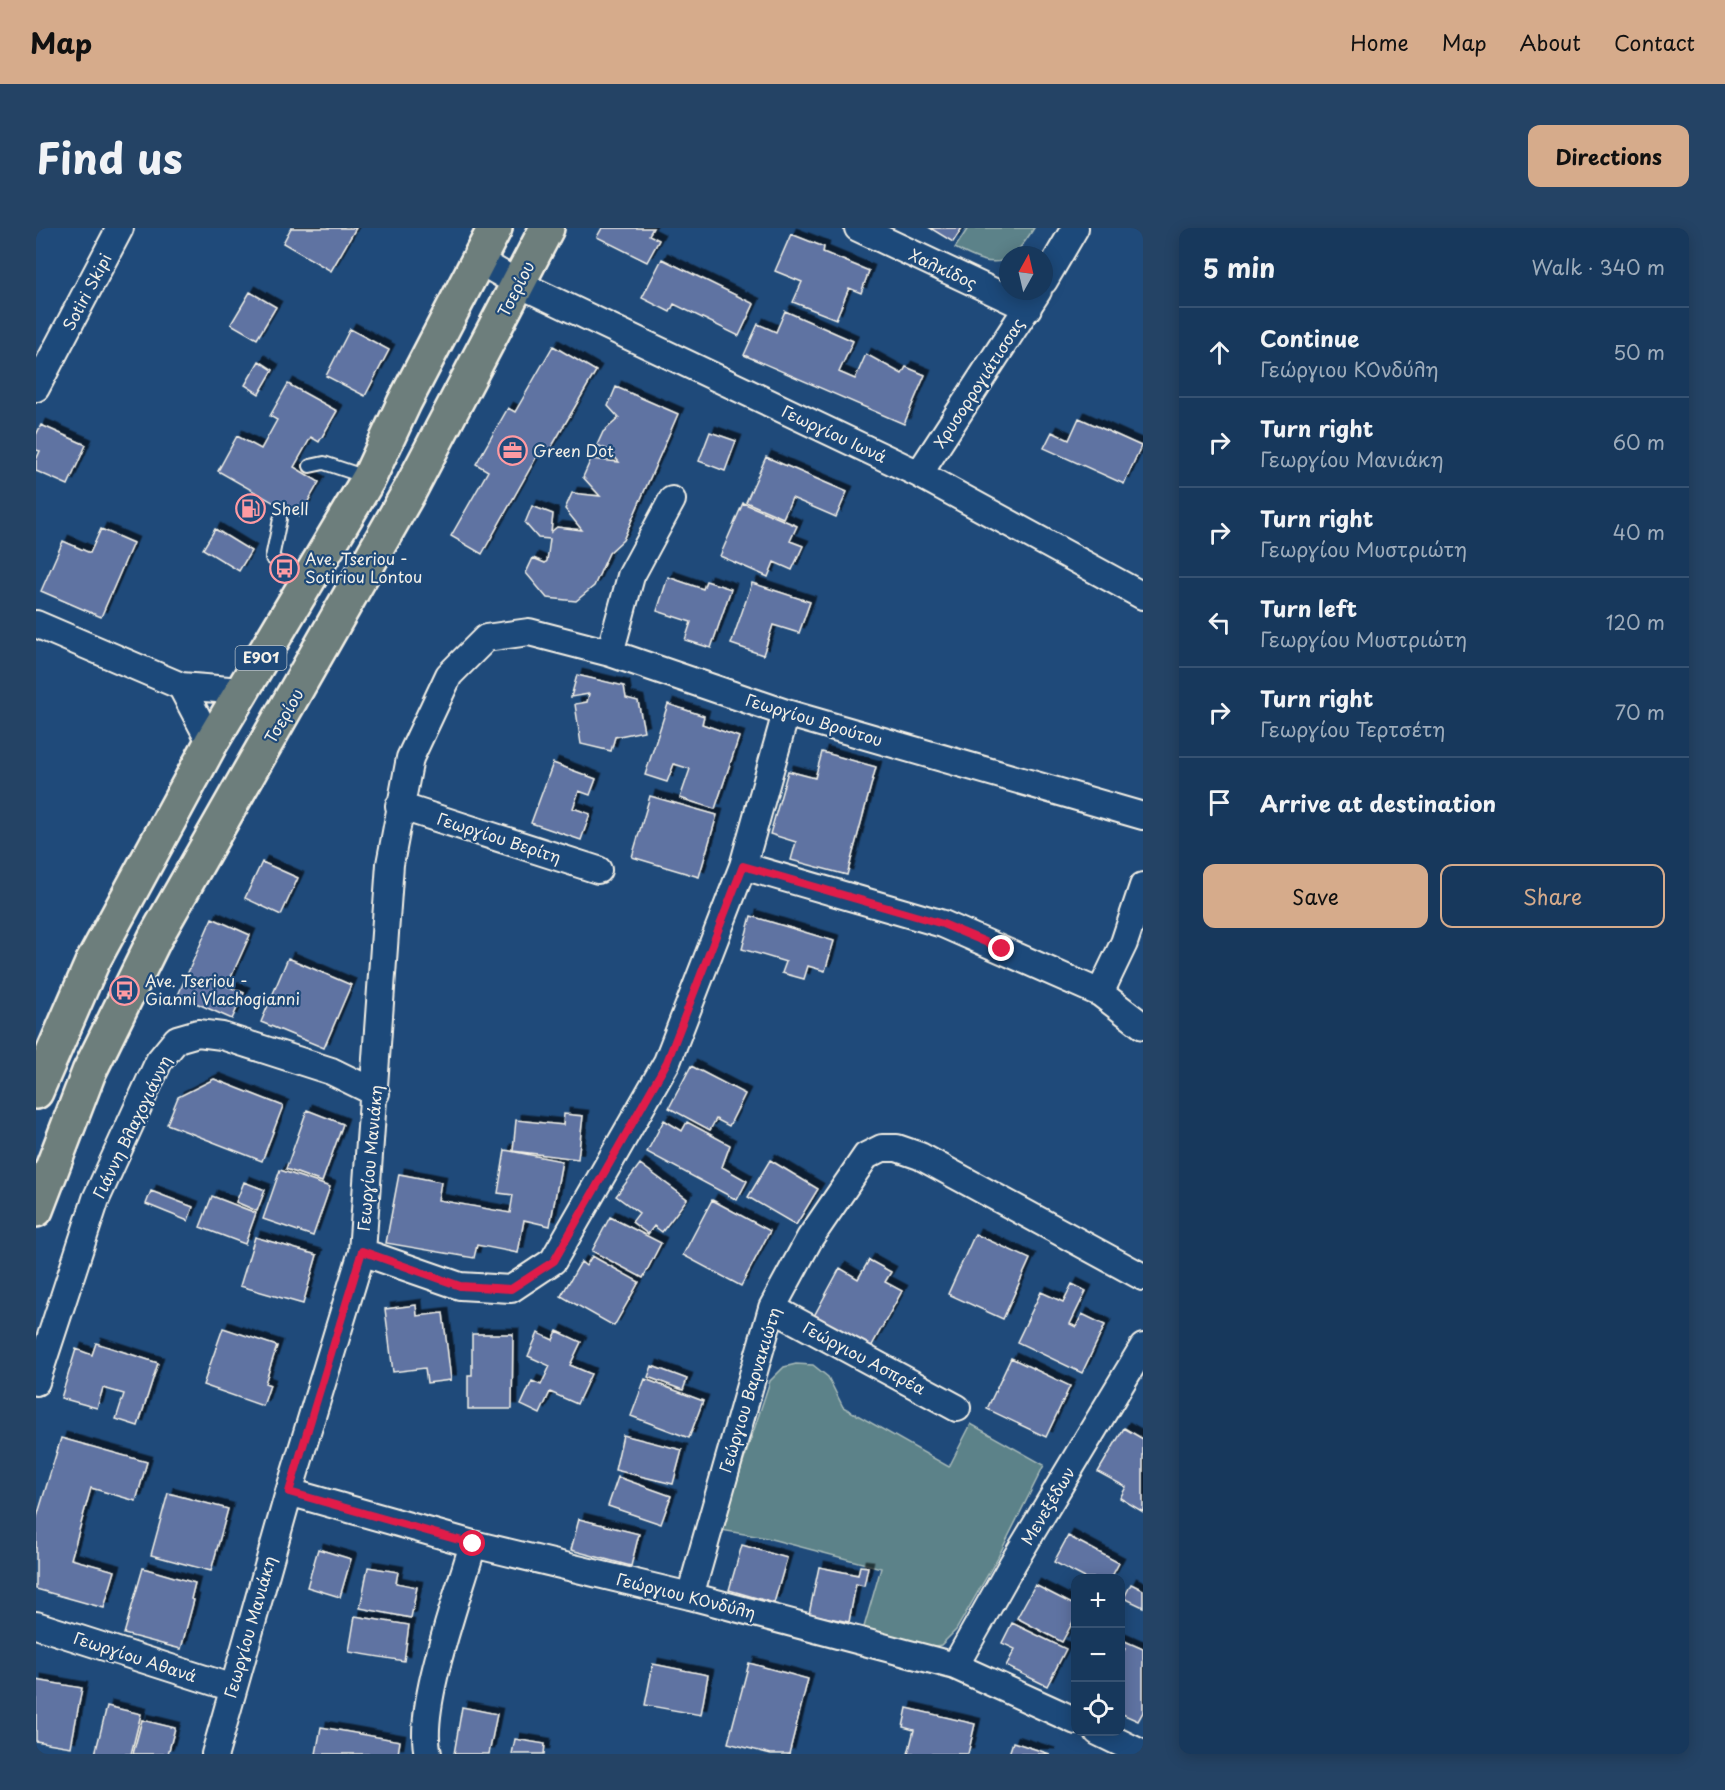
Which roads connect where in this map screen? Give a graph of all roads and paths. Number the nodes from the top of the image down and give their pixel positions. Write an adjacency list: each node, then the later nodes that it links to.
1 (120, 228): 11 (street, Sotiri Skipi)
2 (495, 228): 6 (main road, E901)
3 (547, 228): 8 (main road, Τσερίου / E901)
4 (858, 228): 9 (street, Χαλκίδος)
5 (1075, 228): 7 (street)
6 (478, 260): 8 (street, Γεωργίου Ιωνά); 14 (main road, E901)
7 (1053, 266)
8 (519, 284): 13 (street, Γεωργίου Ιωνά); 35 (main road, Τσερίου / E901)
9 (999, 286)
10 (1033, 300): 13 (street, Χρυσορρογιάτισσας)
11 (36, 388)
12 (310, 466): 14 (lane)
13 (919, 474): 18 (street, Γεωργίου Ιωνά)
14 (369, 478): 17 (main road, E901)
15 (672, 500): 21 (street)
16 (280, 519): 17 (lane)
17 (306, 582): 23 (main road, E901)
18 (1143, 596)
19 (36, 624): 22 (street)
20 (486, 638): 21 (street, Γεωργίου Βρούτου); 26 (street, Γεωργίου Μανιάκη)
21 (610, 653): 24 (street, Γεωργίου Βρούτου)
22 (181, 686): 23 (street); 25 (street)
23 (241, 691): 25 (main road, E901)
24 (786, 713): 27 (street, Γεωργίου Βρούτου); 28 (street)
25 (211, 742): 33 (main road, E901)
26 (399, 806): 29 (street, Γεωργίου Βερίτη); 34 (street, Γεωργίου Μανιάκη)
27 (1143, 816)
28 (743, 866): 31 (street); 36 (street)
29 (598, 870)
30 (1143, 886): 31 (street)
31 (1100, 993): 32 (street)
32 (1143, 1026)
33 (36, 1092)
34 (376, 1093): 36 (street, Γεωργίου Μανιάκη); 40 (street, Γιάννη Βλαχογιάννη)
35 (36, 1210)
36 (362, 1251): 42 (street, Γεωργίου Μανιάκη)
37 (1143, 1277): 38 (street, Γεώργιου Βαρνακιώτη)
38 (772, 1308): 41 (street, Γεώργιου Ασπρέα); 44 (street, Γεώργιου Βαρνακιώτη)
39 (1143, 1347): 46 (street, Μενεξέδων)
40 (36, 1382)
41 (957, 1408)
42 (289, 1492): 43 (street, Γεώργιου ΚΟνδύλη); 47 (street, Γεωργίου Μανιάκη)
43 (473, 1544): 44 (street, Γεώργιου ΚΟνδύλη); 51 (street)
44 (690, 1596): 46 (street, Γεώργιου ΚΟνδύλη)
45 (36, 1625): 47 (street, Γεωργίου Αθανά)
46 (955, 1666): 48 (street, Γεώργιου ΚΟνδύλη)
47 (233, 1688): 50 (street, Γεωργίου Μανιάκη)
48 (1071, 1719)
49 (1108, 1736): 52 (street)
50 (215, 1754)
51 (428, 1754)
52 (1143, 1754)

